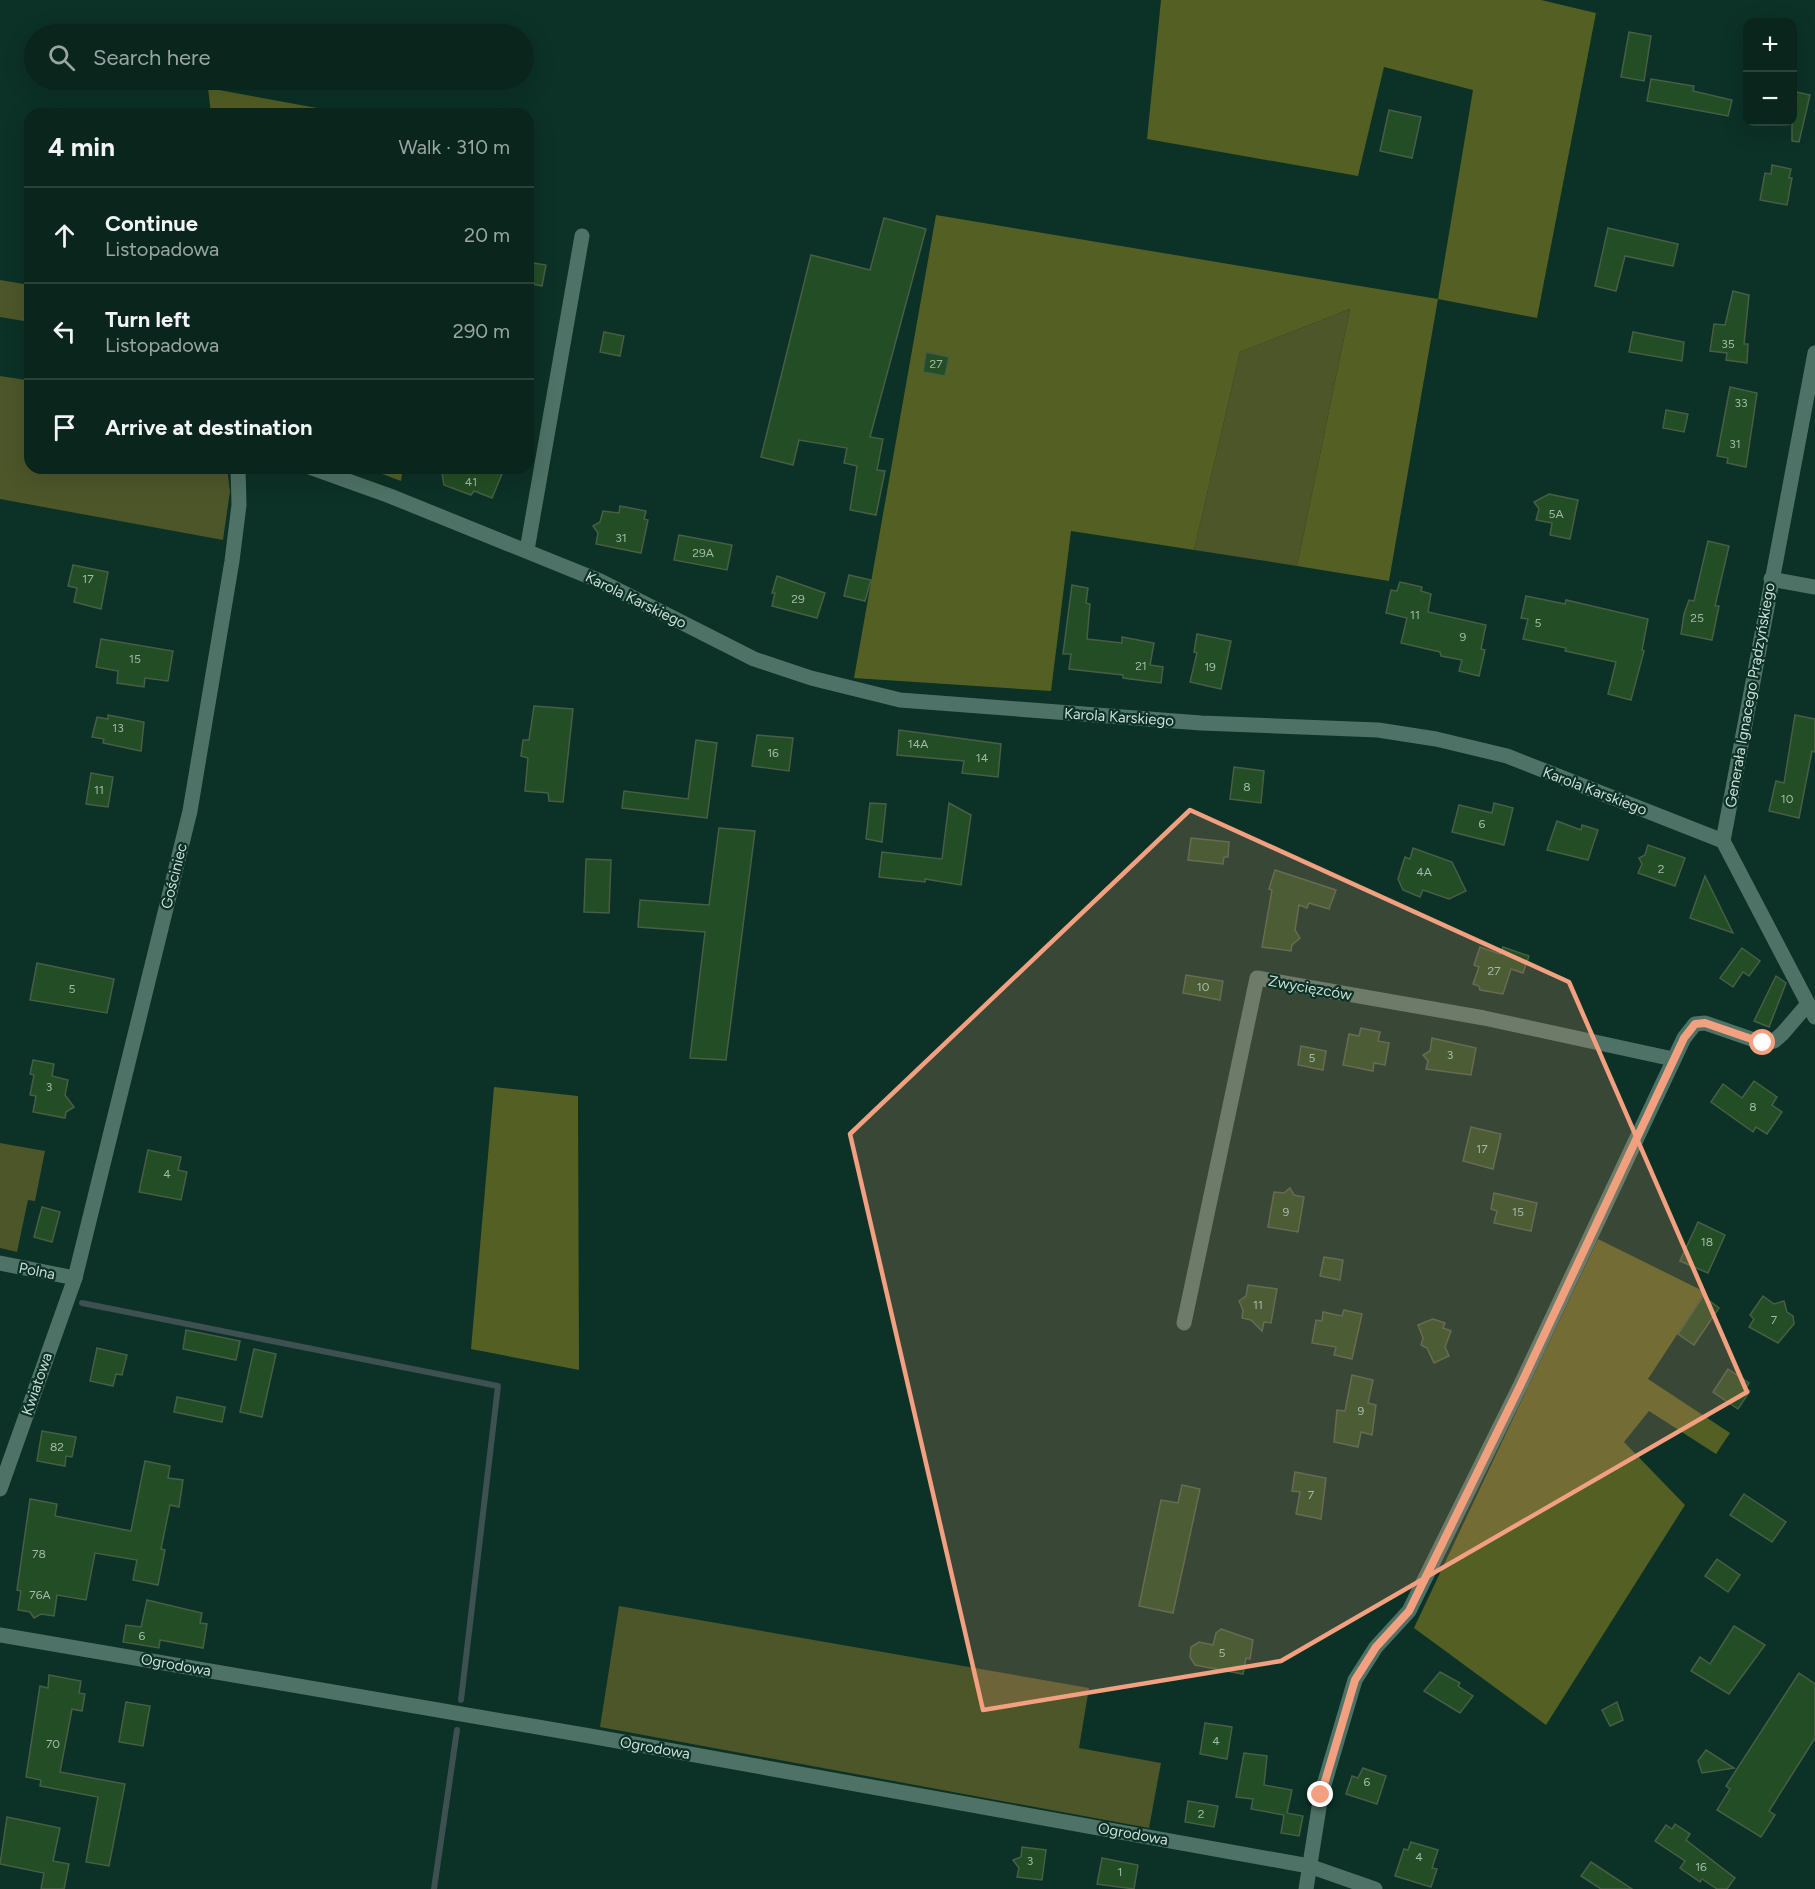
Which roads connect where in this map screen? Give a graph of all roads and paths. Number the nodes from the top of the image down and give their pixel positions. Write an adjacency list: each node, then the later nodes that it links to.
1 (582, 236): 5 (street)
2 (1815, 353): 6 (street, Generała Ignacego Prądzyńskiego)
3 (238, 474): 12 (street, Gościniec)
4 (328, 474): 5 (street, Karola Karskiego)
5 (527, 550): 8 (street, Karola Karskiego)
6 (1771, 579): 7 (street); 8 (street, Generała Ignacego Prądzyńskiego)
7 (1815, 587)
8 (1723, 841): 9 (street)
9 (1811, 1010): 10 (street)
10 (1673, 1059): 13 (street, Zwycięzców); 16 (street)
11 (0, 1263): 12 (street, Polna)
12 (75, 1278): 14 (street, Kwiatowa)
13 (1184, 1323)
14 (0, 1490)
15 (0, 1635): 16 (street, Ogrodowa)
16 (1309, 1866): 17 (street); 18 (street, Ogrodowa)
17 (1306, 1889)
18 (1375, 1889)

